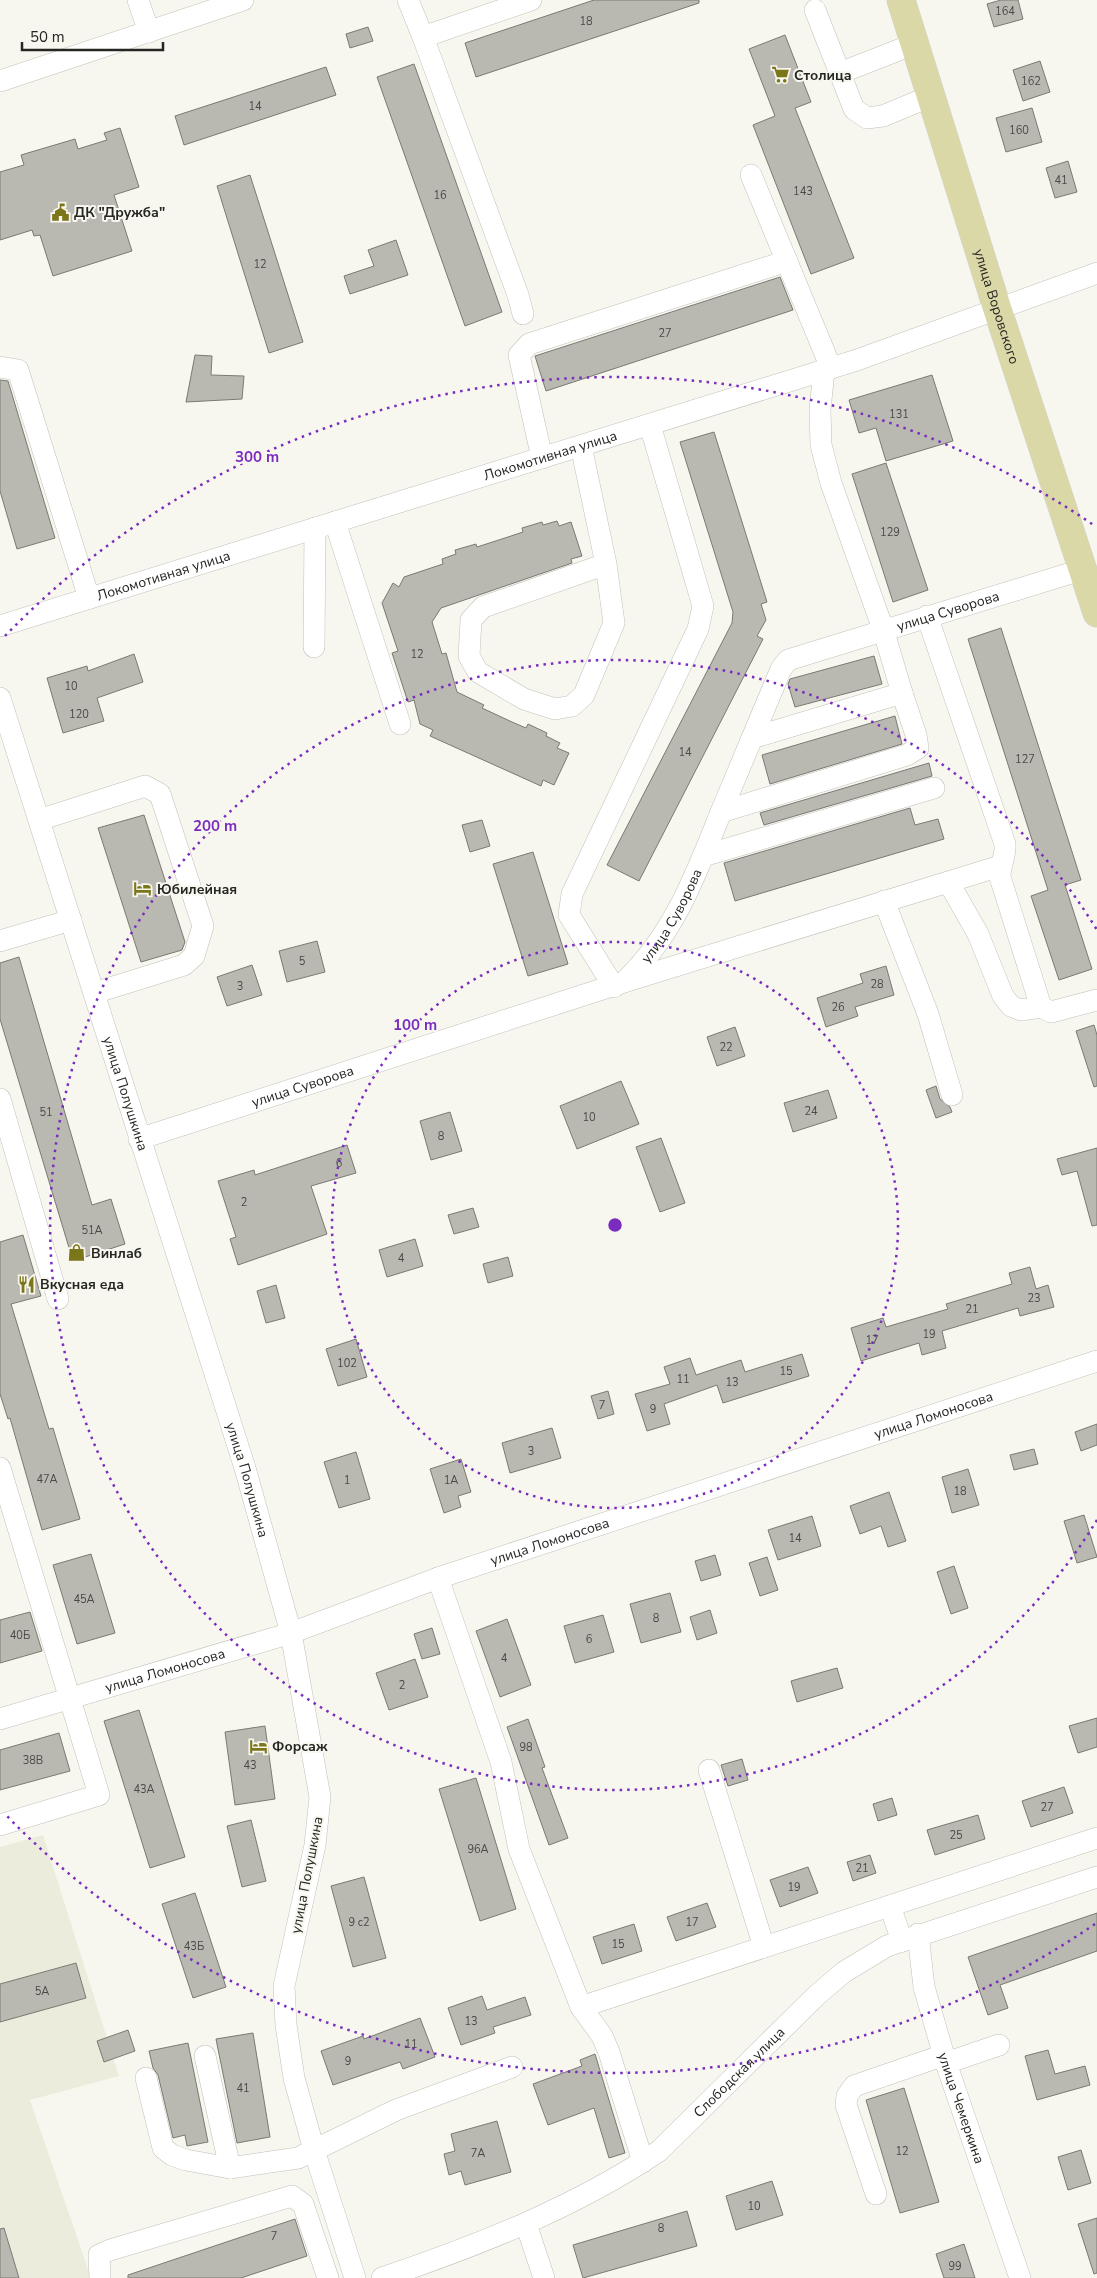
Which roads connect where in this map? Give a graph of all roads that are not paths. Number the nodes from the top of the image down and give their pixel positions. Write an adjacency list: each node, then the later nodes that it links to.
1 (138, 0): 7 (street)
2 (243, 0): 7 (street)
3 (408, 0): 8 (street)
4 (531, 0): 8 (street)
5 (901, 0): 9 (main road, улица Воровского)
6 (816, 10): 10 (street)
7 (149, 32): 11 (street)
8 (423, 37): 17 (street)
9 (914, 44): 10 (street); 12 (main road, улица Воровского)
10 (840, 73): 12 (street)
11 (0, 81)
12 (931, 96): 16 (main road, улица Воровского)
13 (751, 175): 14 (street)
14 (787, 261): 19 (street); 22 (street)
15 (1097, 273): 16 (street, Локомотивная улица)
16 (997, 308): 19 (street, Локомотивная улица); 25 (main road, улица Воровского)
17 (523, 314)
18 (0, 367): 26 (street)
19 (828, 369): 20 (street, Локомотивная улица); 30 (street)
20 (650, 425): 21 (street, Локомотивная улица); 45 (street)
21 (580, 446): 22 (street, Локомотивная улица); 24 (street)
22 (542, 458): 23 (street, Локомотивная улица)
23 (325, 525): 26 (street, Локомотивная улица); 31 (street); 34 (street)
24 (606, 564): 24 (street)
25 (1084, 569): 27 (main road, улица Воровского); 28 (street, улица Суворова)
26 (89, 598): 29 (street, Локомотивная улица)
27 (1097, 613)
28 (927, 616): 30 (street, улица Суворова); 40 (street)
29 (0, 626)
30 (883, 629): 32 (street); 35 (street, улица Суворова)
31 (314, 648)
32 (902, 693): 35 (street); 37 (street)
33 (0, 698): 38 (street, улица Полушкина)
34 (400, 724)
35 (752, 738): 37 (street, улица Суворова)
36 (934, 788): 39 (street)
37 (721, 812): 39 (street, улица Суворова)
38 (39, 820): 43 (street, улица Полушкина); 46 (street)
39 (703, 856): 45 (street, улица Суворова)
40 (1000, 866): 41 (street); 48 (street)
41 (949, 883): 42 (street); 48 (street)
42 (884, 901): 45 (street); 49 (street)
43 (71, 920): 44 (street); 46 (street, улица Полушкина)
44 (0, 941)
45 (619, 984): 51 (street, улица Суворова)
46 (94, 993): 51 (street, улица Полушкина)
47 (1097, 1000): 48 (street)
48 (1041, 1007)
49 (952, 1094)
50 (0, 1099): 52 (street)
51 (139, 1139): 56 (street, улица Полушкина)
52 (58, 1299)
53 (1097, 1361): 55 (street, улица Ломоносова)
54 (0, 1468): 57 (street)
55 (438, 1578): 56 (street, улица Ломоносова); 66 (street)
56 (291, 1633): 57 (street, улица Ломоносова); 72 (street, улица Полушкина)
57 (71, 1697): 58 (street, улица Ломоносова); 60 (street)
58 (0, 1719)
59 (709, 1770): 65 (street)
60 (0, 1825)
61 (1097, 1838): 63 (street)
62 (1097, 1877): 64 (street, Слободская улица)
63 (890, 1906): 64 (street, улица Чемеркина); 65 (street)
64 (910, 1938): 69 (street, улица Чемеркина); 73 (street, Слободская улица)
65 (764, 1947): 66 (street)
66 (581, 2007): 73 (street)
67 (999, 2045): 69 (street)
68 (205, 2056): 74 (street)
69 (945, 2059): 75 (street); 82 (street, улица Чемеркина)
70 (512, 2067): 72 (street)
71 (146, 2078): 74 (street)
72 (314, 2150): 74 (street); 79 (street, улица Полушкина)
73 (643, 2162): 76 (street, Слободская улица)
74 (230, 2168)
75 (876, 2194)
76 (526, 2224): 80 (street, Слободская улица); 81 (street)
77 (100, 2278): 78 (street)
78 (328, 2278)
79 (354, 2278)
80 (382, 2278)
81 (544, 2278)
82 (1020, 2278)

